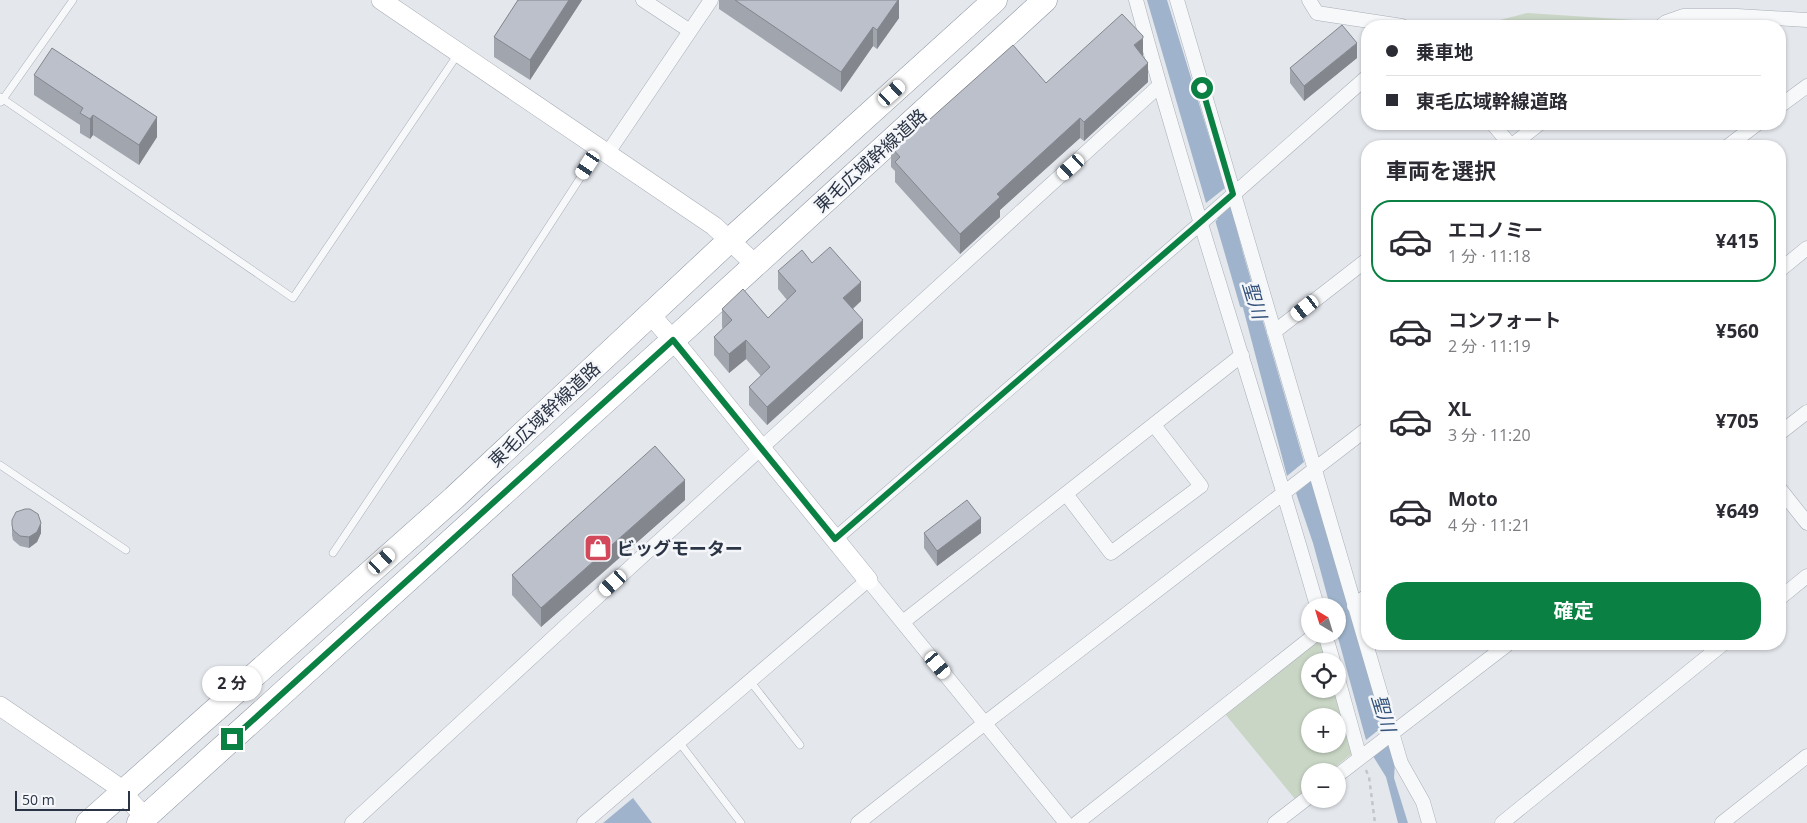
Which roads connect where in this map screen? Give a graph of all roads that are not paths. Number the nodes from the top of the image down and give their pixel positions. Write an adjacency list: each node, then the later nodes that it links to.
1 (72, 0): 18 (lane)
2 (381, 0): 14 (street)
3 (643, 0): 13 (street)
4 (712, 0): 13 (street)
5 (995, 0): 29 (highway, 東毛広域幹線道路)
6 (1045, 0): 31 (highway, 東毛広域幹線道路)
7 (1136, 0): 16 (street)
8 (1177, 0): 27 (street)
9 (1310, 0): 10 (street)
10 (1363, 20)
11 (1672, 20): 12 (street)
12 (1807, 20)
13 (690, 31): 26 (street)
14 (459, 52): 18 (lane); 26 (street)
15 (1361, 82): 27 (street)
16 (1159, 86): 28 (street); 42 (street)
17 (1807, 86): 19 (street)
18 (1, 100)
19 (1786, 102)
20 (1498, 130): 23 (street)
21 (1531, 130): 24 (street)
22 (1749, 130): 25 (street)
23 (1506, 140)
24 (1519, 140)
25 (1736, 140)
26 (603, 151): 29 (street); 51 (lane)
27 (1230, 197): 28 (street); 35 (street)
28 (1204, 220): 37 (street); 49 (street)
29 (731, 240): 31 (street); 34 (highway, 東毛広域幹線道路)
30 (1807, 248): 33 (street)
31 (755, 264): 36 (highway, 東毛広域幹線道路)
32 (1361, 264): 35 (street)
33 (1786, 265)
34 (650, 314): 36 (street); 74 (highway, 東毛広域幹線道路)
35 (1274, 332): 44 (street)
36 (673, 340): 42 (street); 76 (highway, 東毛広域幹線道路)
37 (1242, 355): 39 (street); 45 (street)
38 (1807, 412): 40 (street)
39 (1154, 424): 46 (street); 46 (street)
40 (1786, 428)
41 (1361, 433): 44 (street)
42 (761, 448): 49 (street); 78 (street)
43 (0, 465): 50 (lane)
44 (1313, 471): 45 (street); 57 (street)
45 (1286, 491): 55 (street); 67 (street)
46 (1066, 494): 58 (street)
47 (1786, 497): 48 (street)
48 (1807, 523)
49 (835, 539): 53 (street)
50 (126, 550)
51 (333, 553)
52 (1807, 576): 54 (street)
53 (868, 580): 58 (street); 64 (street)
54 (1786, 593)
55 (1315, 598)
56 (1361, 600): 57 (street)
57 (1354, 606): 59 (street)
58 (903, 622): 67 (street)
59 (1361, 631)
60 (1305, 643): 83 (street)
61 (1366, 650): 68 (street)
62 (1500, 650): 68 (street)
63 (1716, 650): 86 (street)
64 (750, 681): 69 (street); 70 (lane)
65 (1345, 698): 71 (street)
66 (0, 706): 74 (street)
67 (985, 723): 81 (street); 82 (street)
68 (1390, 734): 71 (street); 85 (street)
69 (679, 742): 79 (street); 80 (lane)
70 (800, 745)
71 (1365, 754): 73 (street)
72 (1807, 756): 87 (street)
73 (1346, 769)
74 (122, 792): 76 (street); 77 (highway, 東毛広域幹線道路)
75 (1301, 803): 84 (street)
76 (142, 820)
77 (88, 823)
78 (352, 823)
79 (584, 823)
80 (742, 823)
81 (858, 823)
82 (1066, 823)
83 (1077, 823)
84 (1275, 823)
85 (1429, 823)
86 (1502, 823)
87 (1722, 823)

